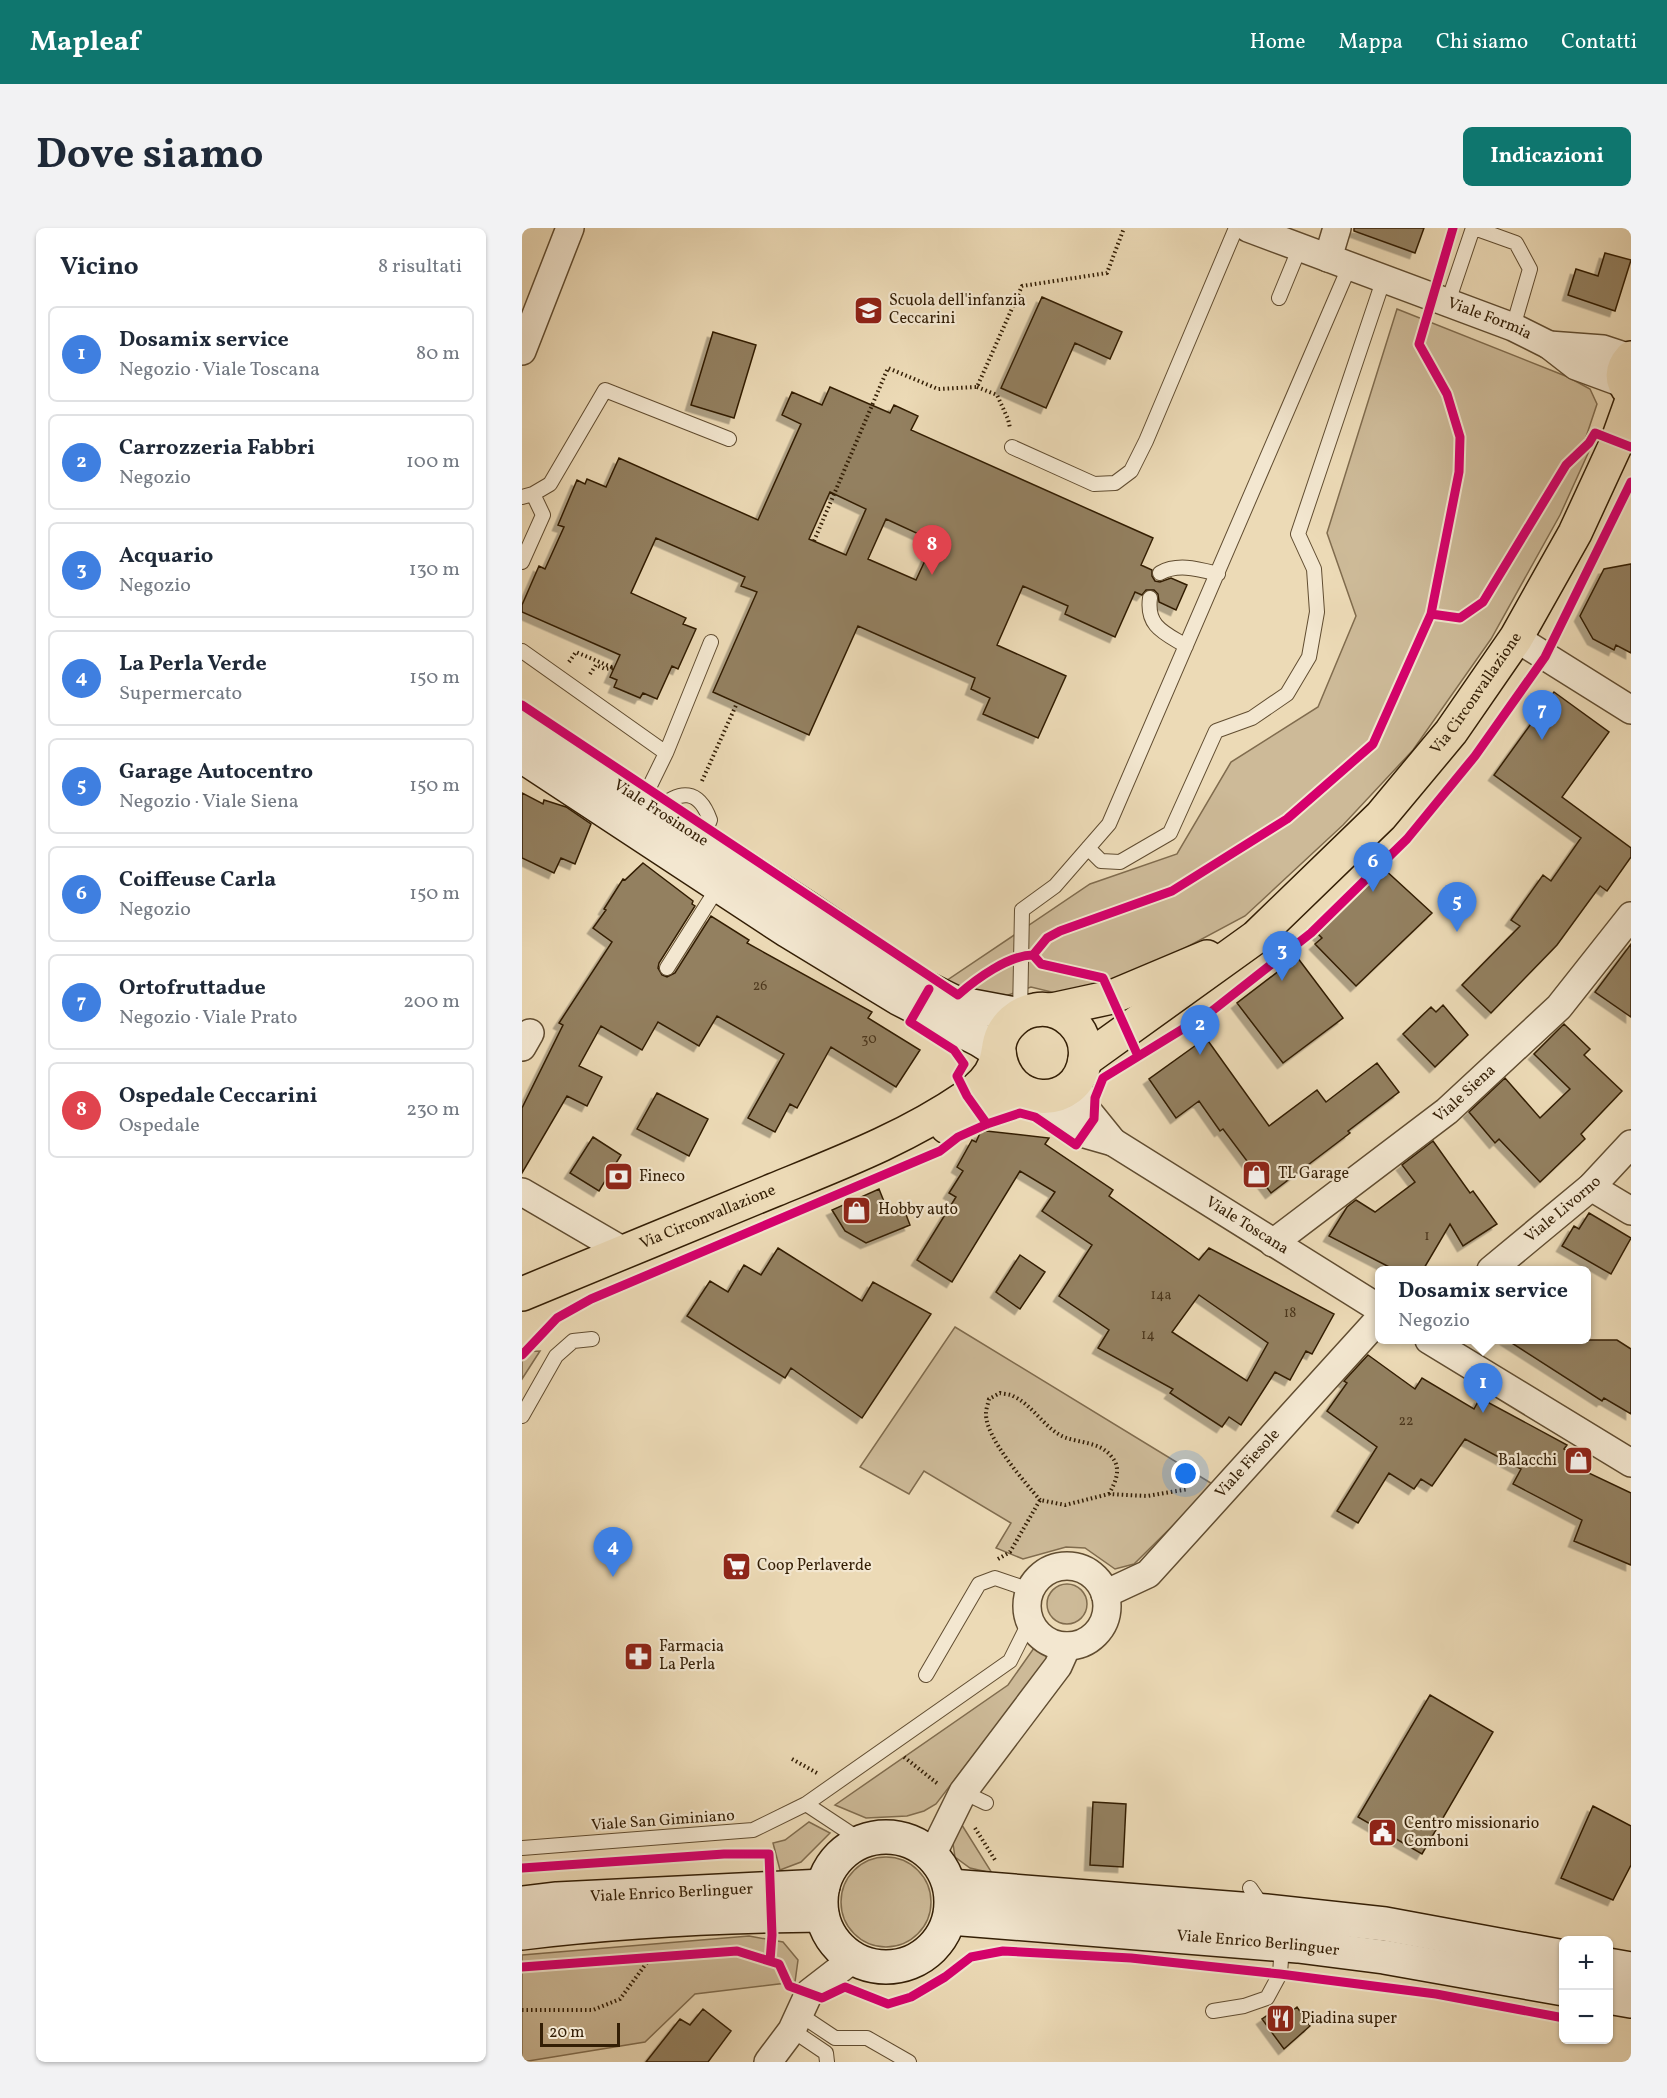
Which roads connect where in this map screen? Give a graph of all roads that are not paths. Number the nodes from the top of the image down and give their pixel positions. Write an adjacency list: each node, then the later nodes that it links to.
1 (570, 228): 12 (street)
2 (1236, 228): 15 (lane)
3 (1248, 228): 6 (street, Viale Formia)
4 (1337, 228): 7 (street)
5 (1474, 228): 10 (lane); 11 (lane)
6 (1300, 247): 7 (street, Viale Formia); 9 (lane)
7 (1339, 261): 8 (street, Viale Formia); 19 (lane)
8 (1384, 278): 10 (street, Viale Formia); 30 (lane)
9 (1279, 298)
10 (1448, 302): 11 (street, Viale Formia)
11 (1513, 327): 13 (street, Viale Formia)
12 (522, 351)
13 (1629, 379): 21 (main road, Via Circonvallazione)
14 (729, 439): 16 (lane)
15 (1012, 447)
16 (528, 496): 17 (lane)
17 (522, 562)
18 (1160, 573): 19 (lane)
19 (1218, 574): 23 (lane)
20 (1150, 598): 23 (lane)
21 (1516, 638): 25 (street); 35 (main road, Via Circonvallazione)
22 (711, 642): 27 (lane)
23 (1186, 646): 30 (lane)
24 (522, 651): 27 (lane)
25 (1631, 710)
26 (522, 724): 29 (main road, Viale Frosinone)
27 (666, 753): 29 (lane)
28 (522, 756): 29 (main road, Viale Frosinone)
29 (643, 812): 31 (main road, Viale Frosinone); 31 (lane)
30 (1088, 848): 38 (lane)
31 (694, 851): 32 (main road, Viale Frosinone)
32 (725, 872): 34 (main road, Viale Frosinone); 36 (lane)
33 (1631, 916): 48 (street, Viale Siena)
34 (798, 919): 38 (main road, Viale Frosinone); 39 (main road, Viale Frosinone)
35 (1256, 937): 37 (main road, Via Circonvallazione); 40 (main road, Via Circonvallazione)
36 (667, 968)
37 (1052, 1010): 38 (main road, Via Circonvallazione); 40 (main road)
38 (1020, 1015): 39 (main road, Via Circonvallazione)
39 (999, 1052): 41 (main road); 42 (main road, Via Circonvallazione)
40 (1081, 1070): 41 (main road, Via Circonvallazione); 43 (street, Viale Toscana)
41 (1028, 1094): 42 (main road, Via Circonvallazione); 43 (street, Viale Toscana)
42 (893, 1141): 49 (main road, Via Circonvallazione)
43 (1113, 1142): 48 (street, Viale Toscana)
44 (1631, 1144): 45 (street, Viale Livorno)
45 (1591, 1186): 47 (street); 50 (street, Viale Livorno)
46 (522, 1192): 49 (street)
47 (1631, 1211)
48 (1272, 1243): 52 (street, Viale Toscana)
49 (625, 1252): 51 (main road, Via Circonvallazione)
50 (1496, 1266)
51 (522, 1295)
52 (1375, 1306)
53 (1375, 1323): 59 (street, Viale Fiesole)
54 (592, 1339): 56 (lane)
55 (1436, 1344): 57 (street)
56 (522, 1416)
57 (1631, 1463)
58 (1030, 1590): 59 (street); 60 (street); 62 (lane)
59 (1105, 1594): 61 (street)
60 (1030, 1622): 61 (street); 63 (lane, Viale San Giminiano)
61 (1067, 1646): 66 (street)
62 (926, 1675)
63 (806, 1803): 64 (lane); 65 (lane, Viale San Giminiano)
64 (862, 1841): 66 (main road); 68 (main road)
65 (522, 1848)
66 (932, 1855): 67 (main road)
67 (950, 1886): 70 (main road); 73 (main road, Viale Enrico Berlinguer)
68 (822, 1900): 69 (main road, Viale Enrico Berlinguer); 71 (main road, Viale Enrico Berlinguer); 74 (main road)
69 (522, 1904)
70 (950, 1918): 72 (main road, Viale Enrico Berlinguer); 74 (main road)
71 (522, 1934)
72 (1282, 1945): 77 (main road, Viale Enrico Berlinguer); 80 (lane)
73 (1559, 1956)
74 (853, 1959): 81 (street)
75 (1613, 1966): 76 (main road)
76 (1631, 1969)
77 (1559, 1988)
78 (1613, 1998): 79 (main road)
79 (1631, 2001)
80 (1213, 2011)
81 (796, 2022): 82 (street); 83 (lane); 84 (lane)
82 (768, 2062)
83 (827, 2062)
84 (909, 2062)

